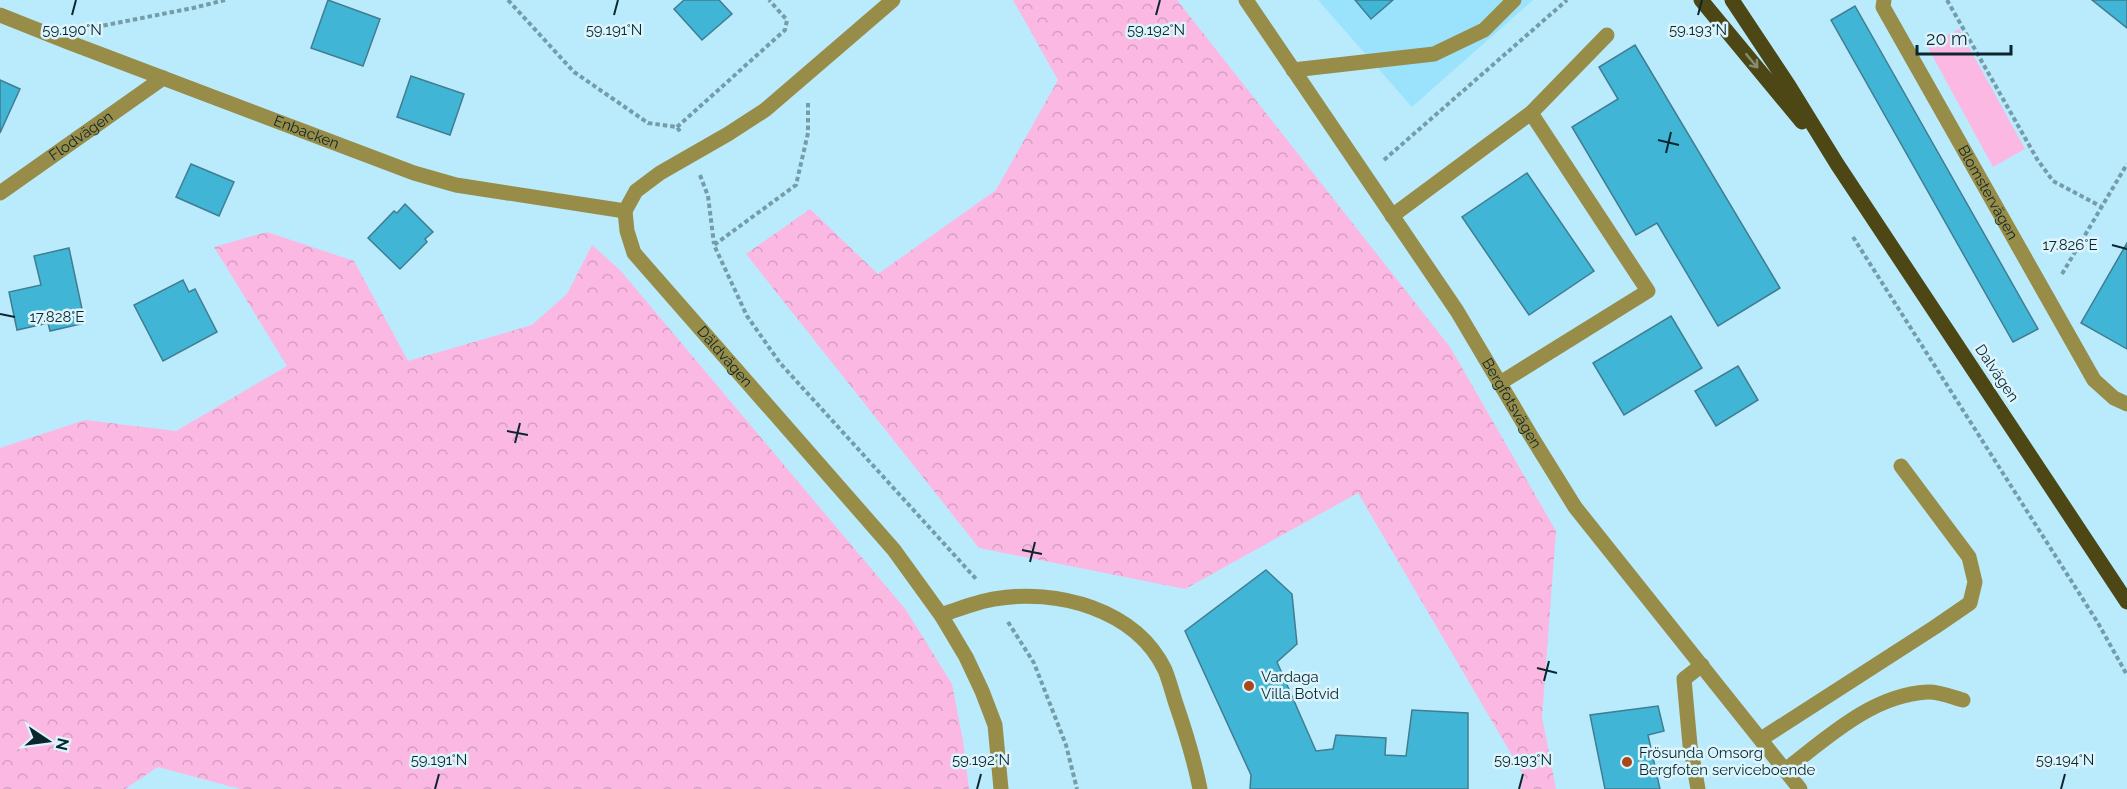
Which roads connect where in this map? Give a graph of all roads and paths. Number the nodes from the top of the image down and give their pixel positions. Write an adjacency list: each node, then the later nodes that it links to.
1 (225, 0): 14 (path)
2 (508, 0): 19 (path)
3 (769, 0): 19 (path)
4 (893, 0): 16 (street)
5 (1246, 0): 15 (street, Bergfotsvägen)
6 (1514, 0): 15 (street)
7 (1567, 0): 21 (path)
8 (1701, 0): 22 (main road, Dalvägen, one-way to 22)
9 (1732, 0): 22 (main road, Dalvägen)
10 (1884, 0): 30 (street, Blomstervägen)
11 (1947, 0): 25 (path)
12 (0, 15): 14 (street, Enbacken)
13 (1607, 35): 18 (street)
14 (68, 42): 17 (street, Enbacken)
15 (1293, 70): 27 (street, Bergfotsvägen)
16 (808, 75): 20 (street); 29 (path)
17 (163, 78): 24 (street, Flodvägen); 26 (street, Enbacken)
18 (1531, 113): 27 (street); 31 (street)
19 (677, 127): 20 (path)
20 (693, 153): 26 (street); 29 (path)
21 (1384, 160)
22 (1837, 164): 35 (main road, Dalvägen)
23 (2127, 164): 25 (path)
24 (0, 193)
25 (2102, 207): 30 (path)
26 (625, 210): 36 (street, Däldvägen)
27 (1392, 216): 31 (street, Bergfotsvägen)
28 (1848, 228): 38 (path)
29 (714, 245): 34 (path)
30 (2044, 292): 32 (street, Blomstervägen)
31 (1500, 384): 37 (street, Bergfotsvägen)
32 (2127, 405)
33 (1901, 466): 40 (street)
34 (994, 599): 36 (street); 43 (path); 44 (street)
35 (2127, 602)
36 (941, 615): 42 (street, Däldvägen)
37 (1702, 665): 40 (street, Bergfotsvägen); 45 (street)
38 (2127, 675)
39 (1963, 700): 41 (street)
40 (1761, 739): 41 (street, Bergfotsvägen)
41 (1785, 770): 46 (street, Bergfotsvägen)
42 (1001, 789)
43 (1077, 789)
44 (1200, 789)
45 (1698, 789)
46 (1800, 789)

